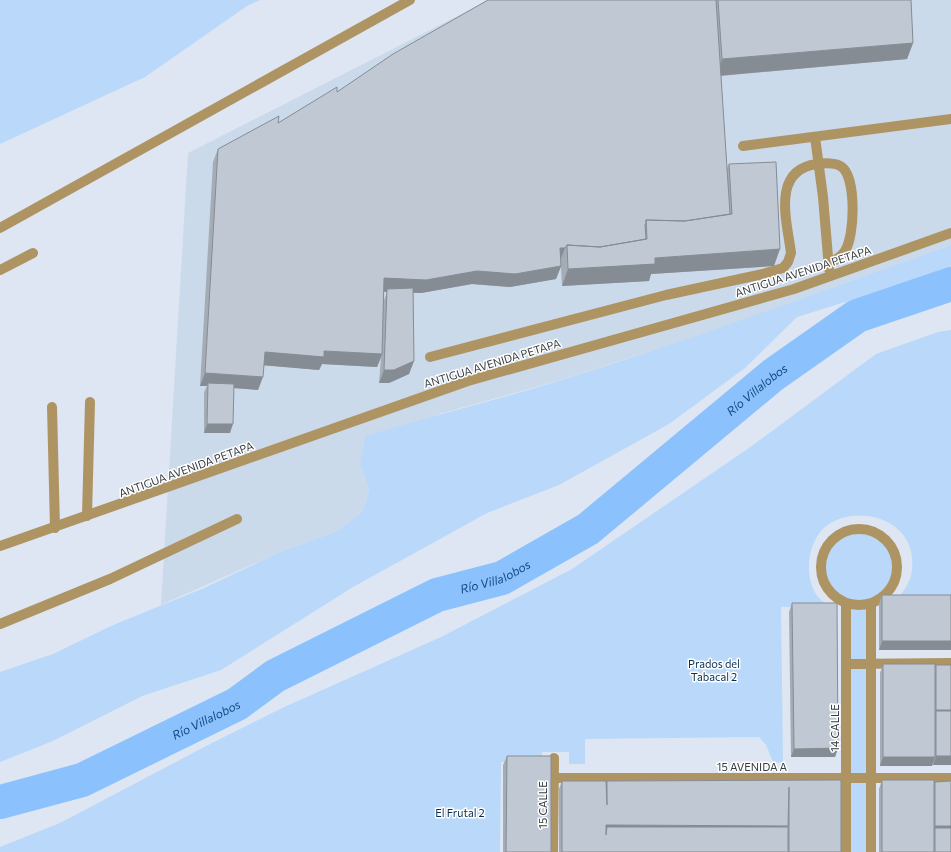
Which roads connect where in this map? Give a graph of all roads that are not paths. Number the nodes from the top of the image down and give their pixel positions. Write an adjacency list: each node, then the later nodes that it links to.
1 (410, 0): 6 (street)
2 (951, 119): 3 (street)
3 (815, 137): 4 (street); 5 (street)
4 (743, 146)
5 (818, 164): 9 (street); 9 (street); 12 (street)
6 (0, 228)
7 (951, 233): 11 (street, ANTIGUA AVENIDA PETAPA)
8 (33, 253): 10 (street)
9 (829, 264): 11 (street)
10 (0, 270)
11 (828, 277): 15 (street, ANTIGUA AVENIDA PETAPA)
12 (430, 357)
13 (90, 402): 15 (street)
14 (52, 407): 17 (street)
15 (87, 516): 17 (street, ANTIGUA AVENIDA PETAPA)
16 (237, 519): 21 (street)
17 (55, 528): 18 (street, ANTIGUA AVENIDA PETAPA)
18 (0, 546)
19 (846, 604): 20 (street); 20 (street); 23 (street, 14 CALLE)
20 (871, 604): 24 (street)
21 (0, 624)
22 (951, 663): 24 (street)
23 (846, 664): 24 (street); 27 (street, 14 CALLE)
24 (871, 664): 28 (street)
25 (554, 758): 26 (street, 15 CALLE)
26 (554, 778): 27 (street, 15 AVENIDA A); 30 (street, 15 CALLE)
27 (846, 778): 28 (street, 15 AVENIDA A); 31 (street, 14 CALLE)
28 (871, 778): 29 (street, 15 AVENIDA A); 32 (street)
29 (951, 778)
30 (553, 852)
31 (846, 852)
32 (871, 852)

